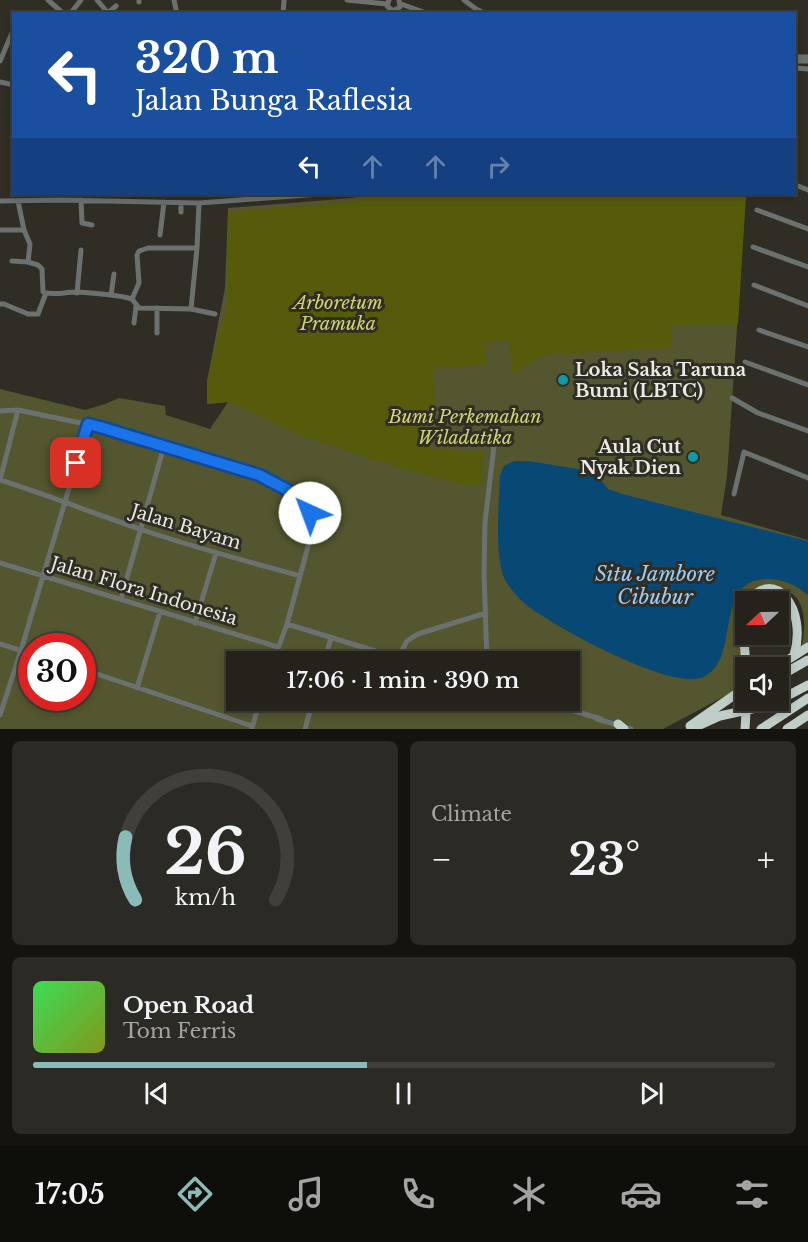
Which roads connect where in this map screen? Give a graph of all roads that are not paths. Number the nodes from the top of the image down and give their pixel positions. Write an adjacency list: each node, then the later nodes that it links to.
1 (81, 0): 10 (street)
2 (97, 0): 11 (street)
3 (347, 0): 6 (street)
4 (464, 0): 15 (street)
5 (51, 1): 9 (street)
6 (388, 2): 13 (street)
7 (400, 2): 13 (street); 14 (street)
8 (116, 6): 12 (street)
9 (62, 12)
10 (72, 12)
11 (107, 12)
12 (109, 12)
13 (393, 12)
14 (424, 12)
15 (483, 12)
16 (12, 33): 17 (street)
17 (0, 61)
18 (798, 186): 19 (street)
19 (808, 190)
20 (84, 195): 27 (street)
21 (130, 195): 29 (street)
22 (231, 195): 28 (street)
23 (307, 195): 28 (street)
24 (68, 197): 26 (street); 27 (street)
25 (0, 201): 26 (street)
26 (18, 201): 38 (street)
27 (83, 201): 29 (street); 35 (street)
28 (231, 201): 32 (street)
29 (130, 202): 30 (street)
30 (164, 202): 31 (street); 39 (street)
31 (181, 203): 32 (street); 34 (street)
32 (199, 203): 41 (street)
33 (757, 210): 36 (street)
34 (181, 212)
35 (92, 225)
36 (808, 229)
37 (0, 230): 38 (street)
38 (24, 230): 44 (street)
39 (160, 235)
40 (753, 247): 45 (street)
41 (197, 248): 51 (street); 56 (street)
42 (81, 250): 48 (street)
43 (12, 261): 44 (street)
44 (28, 262): 49 (street)
45 (808, 267)
46 (114, 274): 50 (street)
47 (754, 285): 54 (street)
48 (77, 292): 49 (street); 50 (street)
49 (46, 293): 52 (street)
50 (111, 295): 51 (street)
51 (132, 299): 53 (street)
52 (0, 304)
53 (136, 306): 55 (street); 58 (street)
54 (808, 306)
55 (157, 308): 56 (street); 60 (street)
56 (190, 309): 57 (street)
57 (215, 314)
58 (134, 322)
59 (759, 330): 61 (street)
60 (157, 333)
61 (808, 347)
62 (745, 362): 63 (street)
63 (808, 385)
64 (732, 398): 69 (street)
65 (18, 410): 66 (street); 67 (street); 72 (street)
66 (0, 411)
67 (88, 424): 70 (street); 74 (street)
68 (496, 429): 85 (street)
69 (808, 431)
70 (164, 446): 75 (street); 79 (street)
71 (808, 478): 73 (street)
72 (0, 480): 74 (street, Jalan Bayam)
73 (734, 494)
74 (65, 501): 75 (street, Jalan Bayam); 78 (street)
75 (141, 530): 76 (street, Jalan Bayam); 83 (street)
76 (216, 553): 79 (street, Jalan Bayam); 86 (street)
77 (0, 563): 78 (street, Jalan Flora Indonesia)
78 (42, 575): 83 (street, Jalan Flora Indonesia); 88 (street)
79 (300, 576): 87 (street)
80 (766, 591): 81 (highway)
81 (784, 591)
82 (789, 594): 99 (highway)
83 (121, 599): 84 (street, Jalan Flora Indonesia)
84 (160, 612): 86 (street, Jalan Flora Indonesia); 106 (street)
85 (486, 613): 97 (street); 98 (street)
86 (195, 623): 91 (street, Jalan Flora Indonesia)
87 (287, 624): 89 (street); 91 (street)
88 (26, 633)
89 (331, 638): 95 (street); 96 (street)
90 (0, 644): 93 (street)
91 (278, 647): 94 (street)
92 (808, 647): 99 (highway)
93 (18, 650)
94 (277, 651)
95 (327, 651)
96 (377, 651)
97 (401, 651)
98 (487, 651)
99 (794, 655): 100 (highway)
100 (789, 659)
101 (18, 660): 113 (street)
102 (808, 660): 103 (highway)
103 (789, 671)
104 (96, 674): 106 (street)
105 (808, 685): 120 (highway)
106 (137, 688): 116 (street)
107 (735, 694): 119 (highway)
108 (808, 698): 122 (highway)
109 (257, 711): 116 (street)
110 (310, 711): 117 (street)
111 (576, 711): 115 (street)
112 (746, 712): 121 (highway)
113 (0, 715)
114 (808, 716): 123 (highway)
115 (621, 727): 118 (street)
116 (252, 728)
117 (305, 729)
118 (631, 729)
119 (686, 729)
120 (691, 729)
121 (745, 729)
122 (761, 729)
123 (787, 729)

